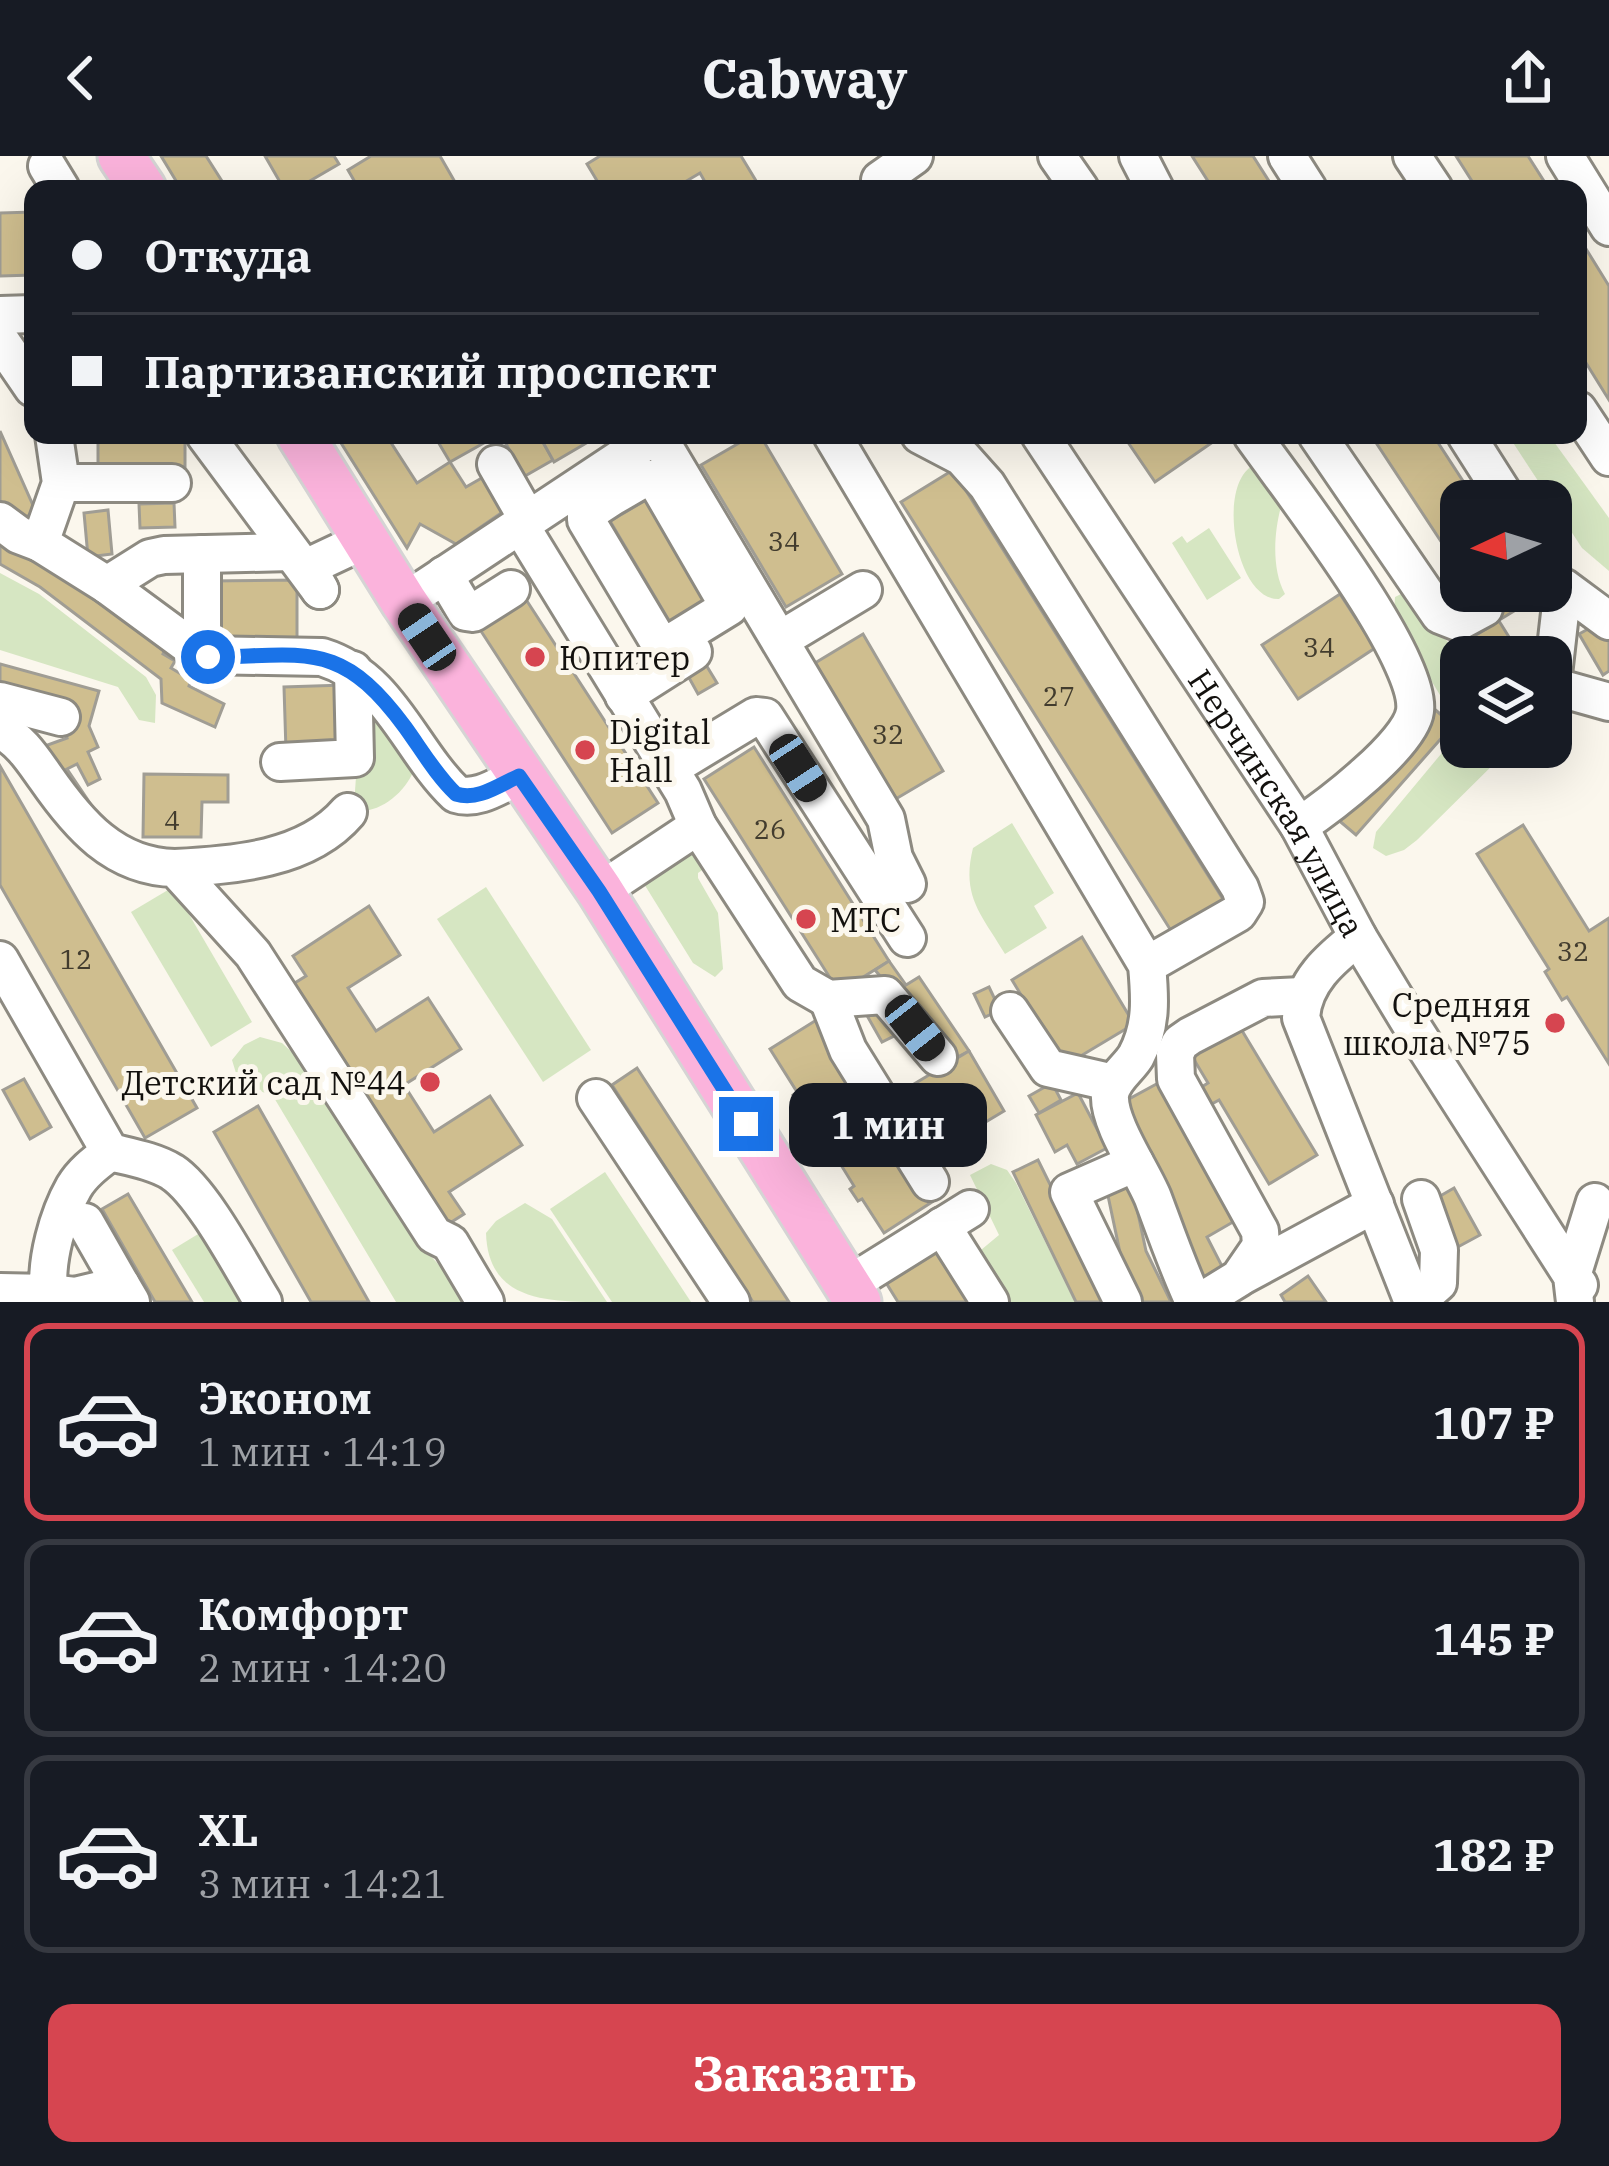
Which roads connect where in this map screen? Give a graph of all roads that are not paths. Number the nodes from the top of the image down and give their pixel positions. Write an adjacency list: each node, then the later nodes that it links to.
1 (1587, 191): 3 (street)
2 (1587, 224): 4 (street)
3 (1609, 226)
4 (1609, 259)
5 (0, 340): 6 (street)
6 (24, 375)
7 (1587, 424): 20 (street)
8 (55, 444): 23 (street)
9 (213, 444): 30 (street)
10 (306, 444): 28 (main road)
11 (639, 444): 25 (street)
12 (648, 444): 40 (street)
13 (837, 444): 63 (street)
14 (937, 444): 63 (street)
15 (1046, 444): 55 (street, Нерчинская улица)
16 (1073, 444): 55 (street)
17 (1258, 444): 55 (street)
18 (1323, 444): 38 (street)
19 (1472, 444): 22 (street)
20 (1609, 457)
21 (496, 464): 27 (street)
22 (1495, 480)
23 (61, 483): 24 (street); 29 (street)
24 (172, 483)
25 (605, 486): 25 (street); 27 (street)
26 (0, 520): 29 (street)
27 (524, 523): 32 (street); 45 (street)
28 (365, 540): 30 (street); 37 (main road)
29 (40, 543): 33 (street)
30 (291, 552): 31 (street)
31 (202, 554): 33 (street); 42 (street)
32 (444, 575): 34 (street); 37 (street)
33 (107, 585): 42 (street)
34 (511, 589)
35 (863, 590): 40 (street)
36 (1572, 590): 39 (street)
37 (404, 602): 52 (main road)
38 (1477, 612)
39 (1609, 621)
40 (780, 640): 59 (street)
41 (693, 652): 45 (street)
42 (202, 655): 43 (street)
43 (353, 670): 50 (street); 52 (street)
44 (1572, 694): 47 (street)
45 (624, 695): 51 (street)
46 (0, 701): 48 (street)
47 (1609, 702)
48 (61, 717)
49 (0, 730): 57 (street)
50 (280, 762)
51 (670, 768): 56 (street); 61 (street)
52 (519, 776): 58 (main road)
53 (348, 812): 57 (street)
54 (661, 820): 58 (street)
55 (1308, 820): 60 (street, Нерчинская улица)
56 (698, 826): 58 (street); 65 (street)
57 (175, 868): 85 (street)
58 (614, 882): 81 (main road)
59 (907, 884)
60 (1358, 937): 64 (street); 83 (street, Нерчинская улица)
61 (907, 938)
62 (0, 960): 70 (street)
63 (1147, 965): 68 (street)
64 (1302, 996): 75 (street); 77 (street)
65 (828, 999): 67 (street); 72 (street)
66 (1010, 1011): 68 (street)
67 (938, 1058)
68 (1114, 1083): 71 (street)
69 (596, 1098): 86 (street)
70 (110, 1152): 80 (street); 84 (street)
71 (1136, 1162): 88 (street); 89 (street)
72 (930, 1182)
73 (1421, 1199): 90 (street)
74 (1595, 1202): 83 (street)
75 (1375, 1204): 77 (street); 90 (street)
76 (86, 1222): 82 (street)
77 (1239, 1278): 89 (street)
78 (1609, 1289): 83 (street)
79 (0, 1292): 80 (street)
80 (49, 1293): 82 (street)
81 (853, 1293): 87 (street)
82 (126, 1294)
83 (1583, 1295)
84 (263, 1302)
85 (484, 1302)
86 (730, 1302)
87 (990, 1302)
88 (1123, 1302)
89 (1197, 1302)
90 (1414, 1302)

